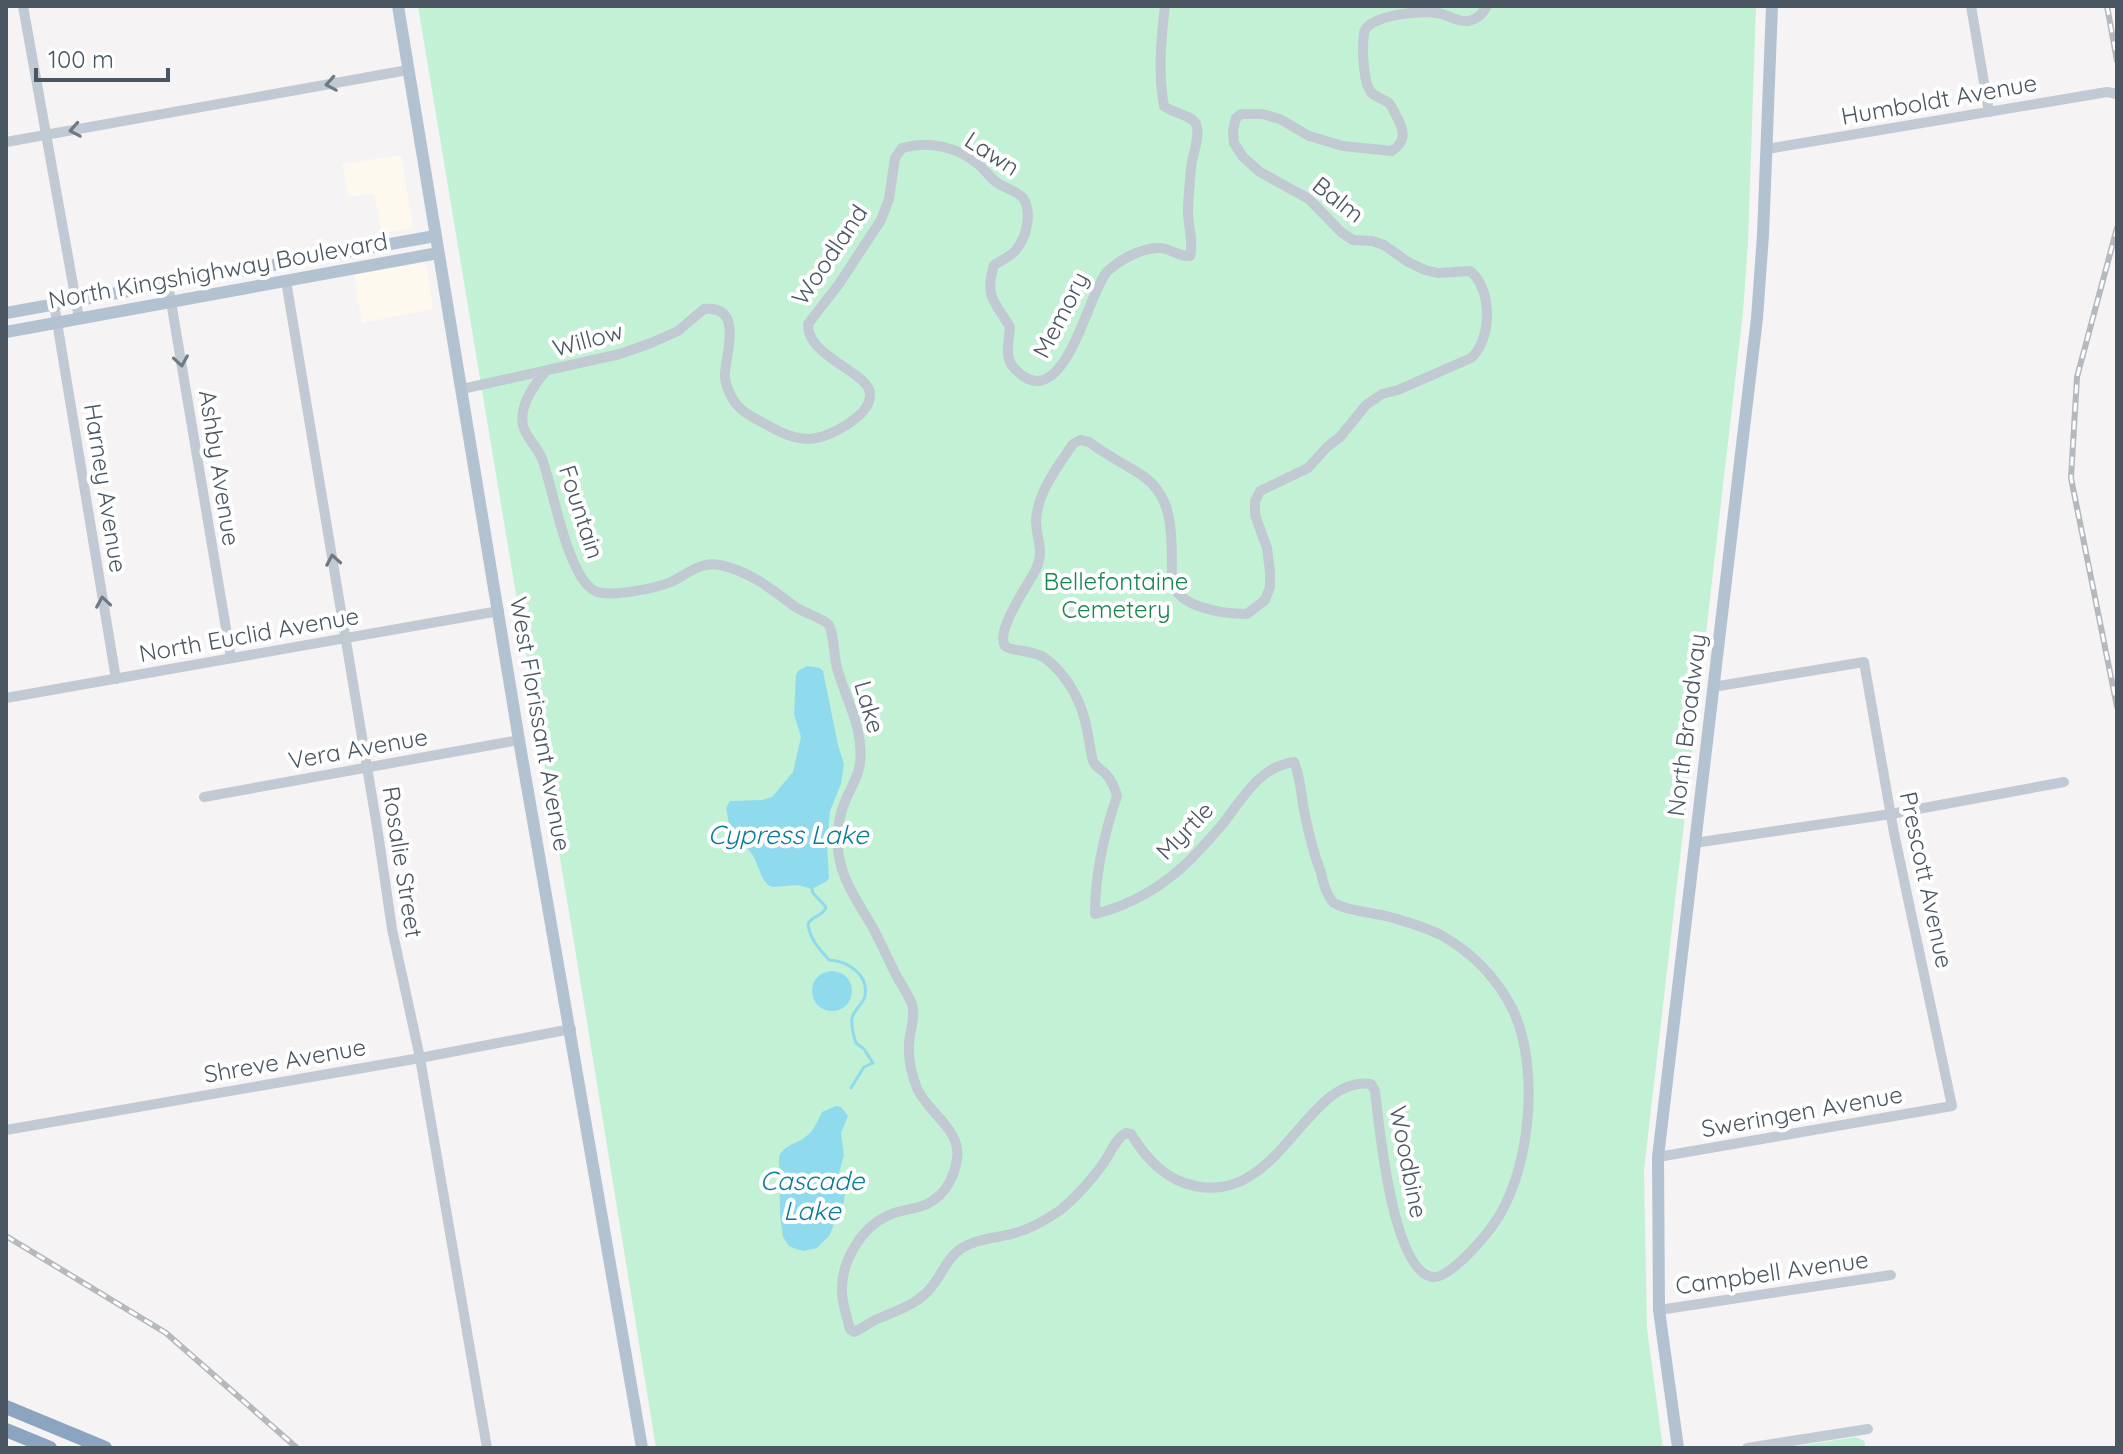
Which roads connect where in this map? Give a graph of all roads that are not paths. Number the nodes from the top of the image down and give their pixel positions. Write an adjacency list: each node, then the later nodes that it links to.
1 (23, 6): 10 (street)
2 (398, 6): 7 (main road, West Florissant Avenue)
3 (1165, 6): 14 (street, Memory)
4 (1487, 6): 42 (street, Balm)
5 (1772, 6): 12 (main road, North Broadway)
6 (1971, 6): 9 (street)
7 (408, 70): 10 (street, one-way to 10); 15 (main road, West Florissant Avenue)
8 (2117, 94): 9 (street, Humboldt Avenue)
9 (1989, 112): 12 (street, Humboldt Avenue)
10 (46, 135): 11 (street); 19 (street)
11 (6, 142)
12 (1767, 149): 34 (main road, North Broadway)
13 (895, 158): 14 (street, Lawn); 22 (street, Woodland)
14 (1023, 198)
15 (435, 236): 16 (main road, West Florissant Avenue); 18 (main road, North Kingshighway Boulevard)
16 (438, 253): 17 (main road, North Kingshighway Boulevard); 28 (main road, West Florissant Avenue)
17 (286, 281): 20 (main road, North Kingshighway Boulevard); 31 (street, Rosalie Street, one-way to 17)
18 (168, 284): 19 (main road, North Kingshighway Boulevard); 20 (street, Ashby Avenue)
19 (76, 300): 21 (main road, North Kingshighway Boulevard); 24 (street)
20 (171, 302): 24 (main road, North Kingshighway Boulevard); 32 (street, Ashby Avenue, one-way to 32)
21 (54, 304): 23 (main road, North Kingshighway Boulevard); 25 (street, Harney Avenue)
22 (714, 309): 27 (street, Willow)
23 (6, 313)
24 (79, 318): 25 (main road, North Kingshighway Boulevard)
25 (57, 322): 26 (main road, North Kingshighway Boulevard); 33 (street, Harney Avenue, one-way to 25)
26 (6, 332)
27 (545, 372): 28 (street, Willow); 29 (street, Fountain)
28 (462, 389): 30 (main road, West Florissant Avenue)
29 (673, 581): 47 (street, Lake)
30 (499, 611): 31 (street, North Euclid Avenue); 36 (main road, West Florissant Avenue)
31 (346, 637): 32 (street, North Euclid Avenue); 37 (street, Rosalie Street)
32 (231, 658): 33 (street, North Euclid Avenue)
33 (116, 679): 35 (street, North Euclid Avenue)
34 (1713, 687): 40 (street, Prescott Avenue); 41 (main road, North Broadway)
35 (6, 698)
36 (519, 740): 37 (street, Vera Avenue); 43 (main road, West Florissant Avenue)
37 (366, 768): 39 (street, Vera Avenue); 44 (street, Rosalie Street)
38 (2064, 782): 40 (street)
39 (204, 797)
40 (1891, 814): 41 (street); 45 (street, Prescott Avenue)
41 (1694, 843): 48 (main road, North Broadway)
42 (1095, 914): 50 (street, Myrtle)
43 (571, 1029): 44 (street, Shreve Avenue); 58 (main road, West Florissant Avenue)
44 (420, 1058): 46 (street, Shreve Avenue); 57 (street, Rosalie Street)
45 (1952, 1106): 48 (street, Sweringen Avenue)
46 (6, 1130)
47 (1126, 1133): 50 (street, Woodbine)
48 (1658, 1157): 51 (main road, North Broadway)
49 (1891, 1275): 51 (street, Campbell Avenue)
50 (1439, 1276)
51 (1659, 1310): 59 (main road, North Broadway)
52 (6, 1407): 56 (highway)
53 (1868, 1429): 60 (street)
54 (6, 1430): 55 (highway)
55 (50, 1448)
56 (105, 1448)
57 (487, 1448)
58 (642, 1448)
59 (1678, 1448)
60 (1747, 1448)

